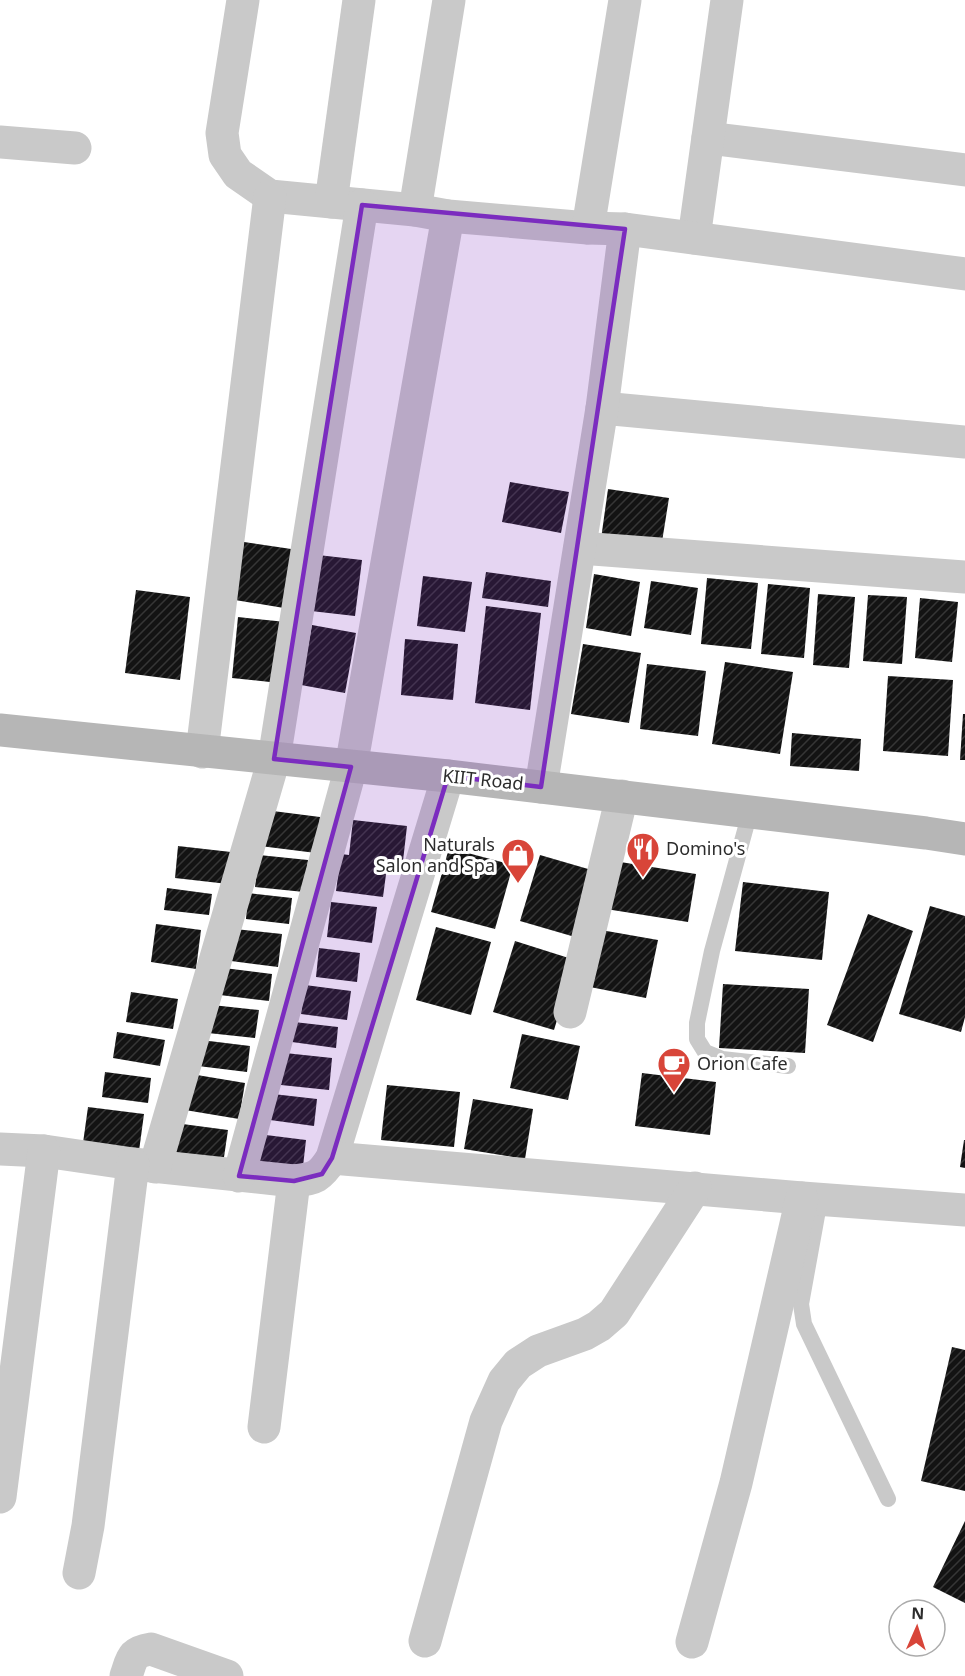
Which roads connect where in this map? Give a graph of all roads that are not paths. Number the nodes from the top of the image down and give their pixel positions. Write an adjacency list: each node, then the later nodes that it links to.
1 (243, 0): 10 (street)
2 (359, 0): 11 (street)
3 (449, 0): 12 (street)
4 (625, 0): 14 (street)
5 (727, 0): 6 (street)
6 (708, 138): 9 (street); 16 (street)
7 (0, 142): 8 (street)
8 (75, 148)
9 (965, 170)
10 (270, 196): 11 (street); 23 (street)
11 (346, 203): 12 (street); 24 (street)
12 (415, 210): 13 (street)
13 (448, 216): 14 (street); 25 (street)
14 (588, 228): 15 (street)
15 (625, 229): 16 (street); 18 (street)
16 (694, 238): 17 (street)
17 (965, 274)
18 (602, 408): 19 (street); 20 (street)
19 (965, 442)
20 (580, 548): 21 (street); 27 (street)
21 (965, 577)
22 (0, 730): 23 (main road, KIIT Road)
23 (202, 752): 24 (main road, KIIT Road)
24 (274, 759): 25 (main road, KIIT Road); 36 (street)
25 (351, 767): 26 (main road, KIIT Road); 37 (street)
26 (448, 776): 27 (main road, KIIT Road); 35 (street)
27 (541, 787): 28 (main road, KIIT Road)
28 (622, 796): 29 (main road, KIIT Road); 31 (street)
29 (750, 812): 30 (main road, KIIT Road); 32 (lane)
30 (965, 839)
31 (570, 1012)
32 (788, 1066)
33 (0, 1149): 34 (street)
34 (44, 1151): 36 (street); 43 (street)
35 (332, 1158): 38 (street); 39 (street)
36 (144, 1166): 37 (street); 45 (street)
37 (239, 1176): 38 (street)
38 (294, 1181): 42 (street)
39 (695, 1188): 40 (street); 46 (street)
40 (811, 1199): 41 (street); 44 (lane); 47 (street)
41 (965, 1210)
42 (264, 1427)
43 (0, 1497)
44 (888, 1499)
45 (79, 1574)
46 (424, 1641)
47 (692, 1642)
48 (126, 1676): 49 (street)
49 (227, 1676)

